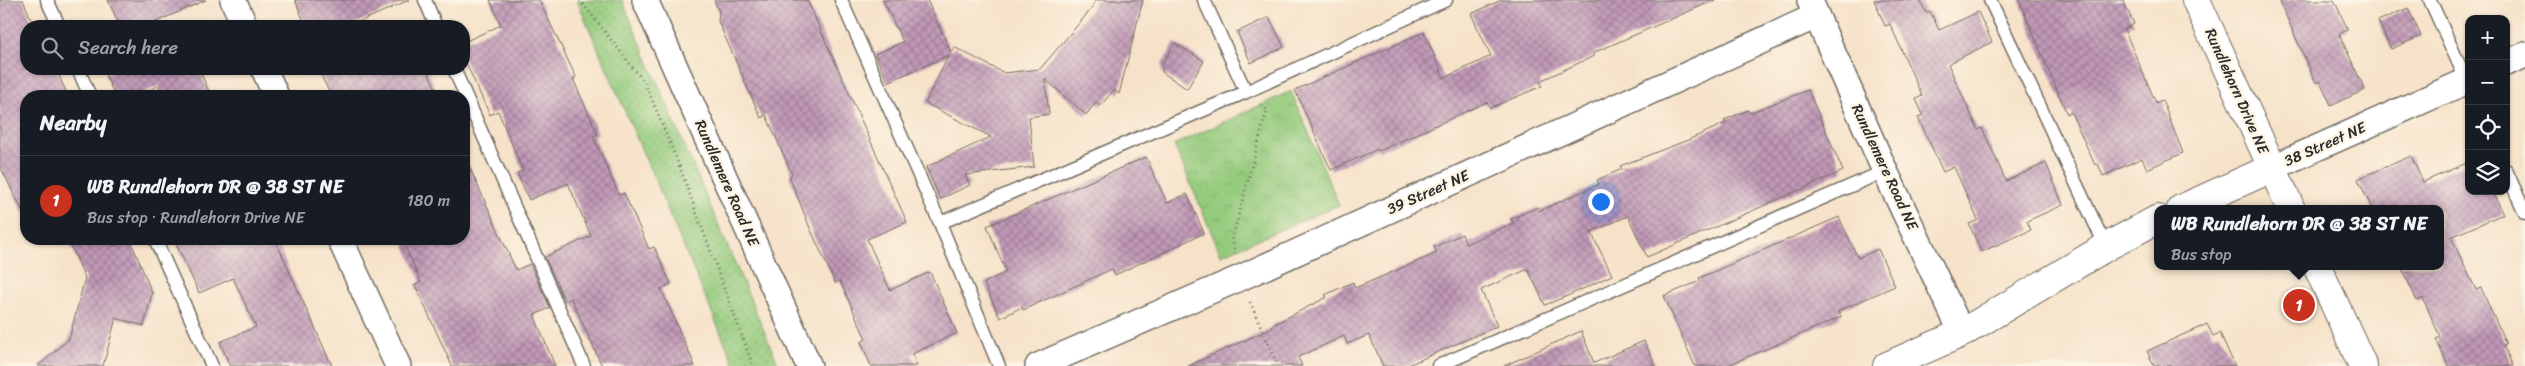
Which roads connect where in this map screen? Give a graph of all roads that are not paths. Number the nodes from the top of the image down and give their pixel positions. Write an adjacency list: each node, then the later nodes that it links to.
1 (47, 0): 12 (lane)
2 (233, 0): 13 (street)
3 (424, 0): 14 (lane)
4 (645, 0): 43 (street, Rundlemere Road NE)
5 (841, 0): 34 (lane)
6 (1204, 0): 25 (lane)
7 (1446, 0): 25 (lane)
8 (1990, 0): 37 (lane)
9 (2196, 0): 27 (street, Rundlehorn Drive NE)
10 (2430, 0): 20 (lane)
11 (1813, 8): 28 (street, Rundlemere Road NE); 45 (street, 39 Street NE)
12 (56, 20)
13 (241, 20)
14 (433, 20)
15 (2525, 55): 16 (street)
16 (2510, 61)
17 (81, 75): 22 (lane)
18 (267, 75): 23 (street)
19 (457, 75): 24 (lane)
20 (2465, 76)
21 (2465, 83): 27 (street, 38 Street NE)
22 (87, 90)
23 (273, 90)
24 (463, 90)
25 (1246, 92): 34 (lane)
26 (470, 106): 42 (lane)
27 (2272, 168): 30 (street, 38 Street NE); 31 (street, Rundlehorn Drive NE)
28 (1885, 171): 39 (street, Rundlemere Road NE); 46 (lane)
29 (2510, 179): 32 (lane)
30 (2190, 205)
31 (2289, 205)
32 (2525, 213)
33 (2154, 221): 37 (street)
34 (940, 223): 44 (lane)
35 (158, 245): 40 (lane)
36 (343, 245): 41 (street)
37 (2106, 247): 39 (street)
38 (2319, 270): 48 (street)
39 (1962, 332): 47 (street)
40 (212, 366)
41 (398, 366)
42 (584, 366)
43 (809, 366)
44 (999, 366)
45 (1038, 366)
46 (1438, 366)
47 (1887, 366)
48 (2363, 366)

